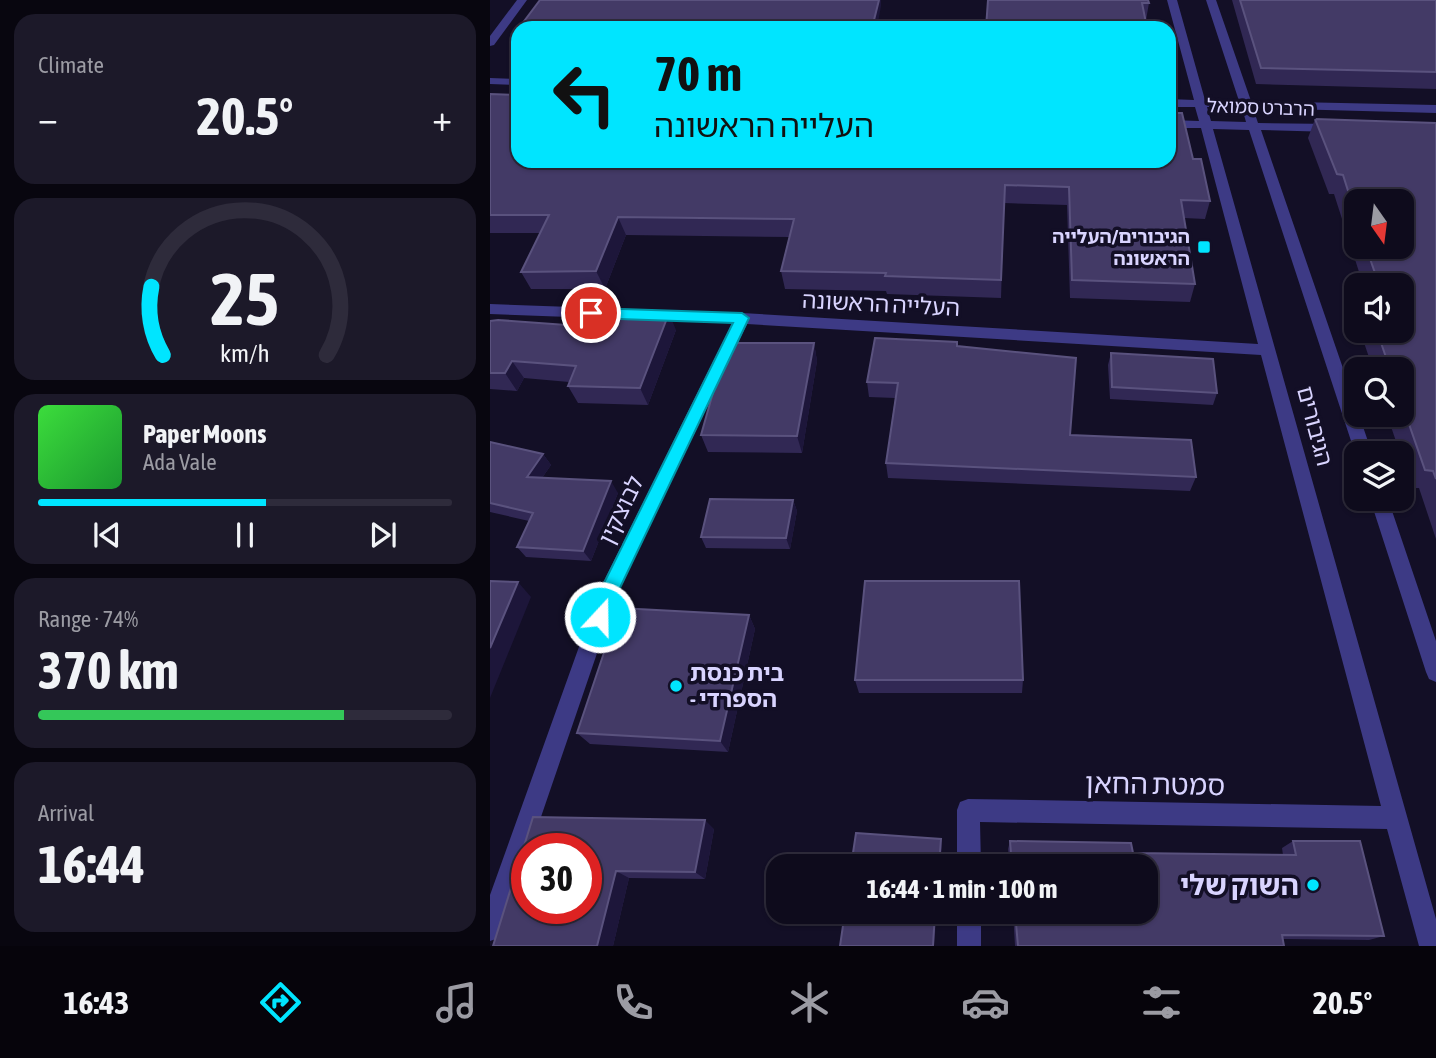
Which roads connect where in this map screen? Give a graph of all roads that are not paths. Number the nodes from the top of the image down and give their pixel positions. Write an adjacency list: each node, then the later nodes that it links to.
1 (522, 0): 4 (street)
2 (1172, 0): 8 (street, הגיבורים)
3 (1211, 0): 9 (street, הגיבורים)
4 (490, 43)
5 (490, 81): 6 (street)
6 (511, 82)
7 (1176, 103): 8 (street, הרברט סמואל)
8 (1202, 104): 9 (street, הרברט סמואל); 12 (street, הגיבורים)
9 (1248, 105): 10 (street, הרברט סמואל); 13 (street, הגיבורים)
10 (1436, 109)
11 (1176, 124): 12 (street, הרברט סמואל)
12 (1207, 125): 13 (street, הרברט סמואל); 17 (street, הגיבורים)
13 (1255, 126): 14 (street, הרברט סמואל); 18 (street, הגיבורים)
14 (1353, 129)
15 (490, 309): 16 (street, העלייה הראשונה)
16 (742, 318): 17 (street, העלייה הראשונה); 24 (street, לבוצקין)
17 (1269, 350): 21 (street, הגיבורים)
18 (1360, 441)
19 (1383, 511): 20 (street)
20 (1436, 672)
21 (1396, 818): 22 (street, סמטת החאן); 26 (street, הגיבורים)
22 (969, 854)
23 (969, 924): 25 (street)
24 (490, 929)
25 (969, 946)
26 (1431, 946)

